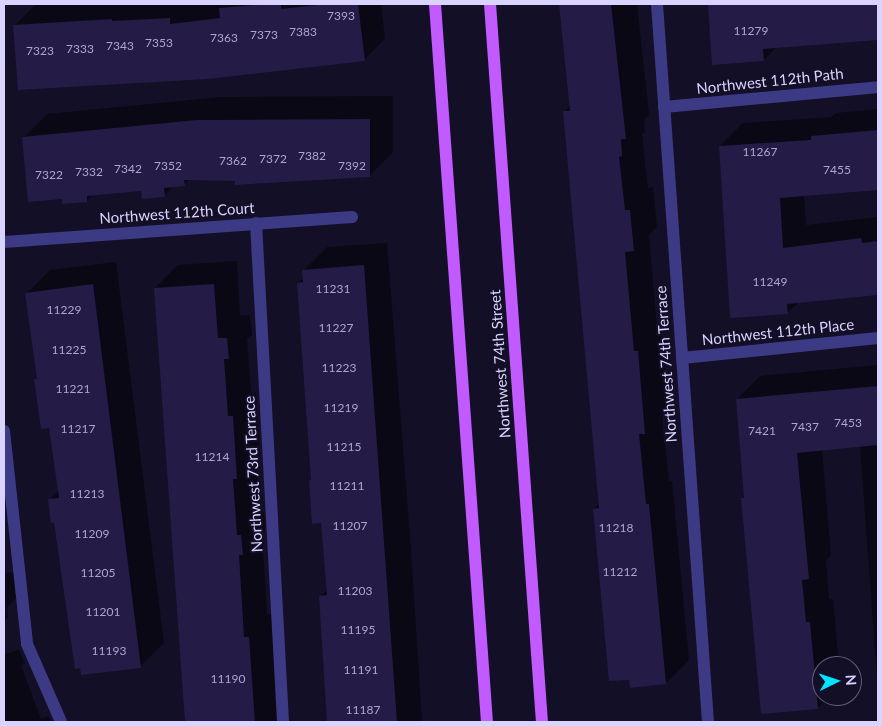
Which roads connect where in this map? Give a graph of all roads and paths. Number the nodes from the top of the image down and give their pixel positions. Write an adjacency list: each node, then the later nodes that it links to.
1 (435, 4): 15 (main road)
2 (490, 4): 16 (main road, Northwest 74th Street)
3 (657, 4): 5 (street, Northwest 74th Terrace)
4 (878, 87): 5 (street, Northwest 112th Path)
5 (664, 107): 10 (street, Northwest 74th Terrace)
6 (352, 217): 7 (street, Northwest 112th Court)
7 (256, 224): 8 (street, Northwest 112th Court); 14 (street, Northwest 73rd Terrace)
8 (4, 242)
9 (878, 338): 10 (street, Northwest 112th Place)
10 (682, 358): 12 (street, Northwest 74th Terrace)
11 (4, 430): 13 (street)
12 (708, 720)
13 (61, 722)
14 (283, 722)
15 (487, 722)
16 (542, 722)

